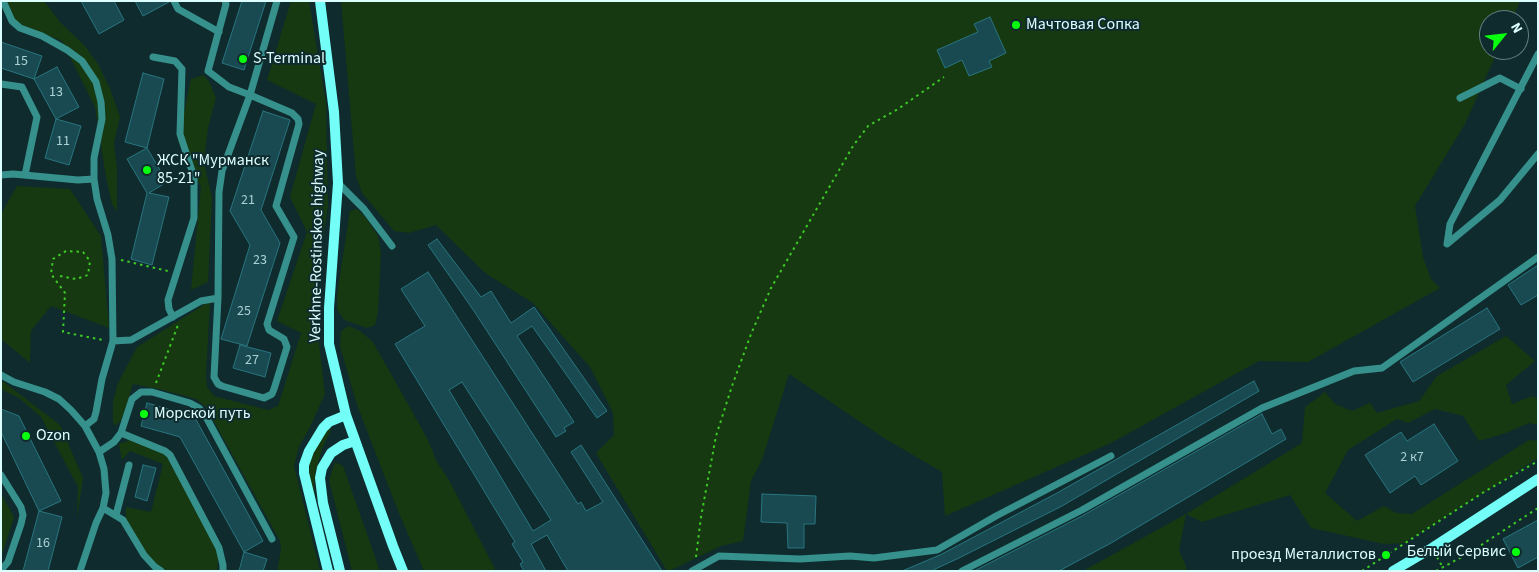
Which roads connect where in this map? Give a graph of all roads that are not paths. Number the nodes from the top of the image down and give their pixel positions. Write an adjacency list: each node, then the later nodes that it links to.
1 (3, 1): 16 (lane)
2 (174, 1): 6 (lane)
3 (225, 1): 6 (lane)
4 (277, 1): 11 (lane)
5 (320, 1): 17 (street, Verkhne-Rostinskoe highway)
6 (219, 32): 11 (lane)
7 (1538, 54): 10 (lane)
8 (153, 57): 21 (lane)
9 (1, 84): 15 (lane)
10 (1521, 89): 12 (lane); 13 (lane)
11 (250, 95): 20 (lane); 20 (lane)
12 (1460, 98)
13 (1538, 154)
14 (1, 175): 15 (lane)
15 (25, 175): 16 (lane)
16 (94, 179): 22 (lane)
17 (338, 183): 18 (lane); 24 (street, Verkhne-Rostinskoe highway)
18 (392, 246)
19 (1538, 258): 44 (lane)
20 (218, 298): 21 (lane)
21 (173, 317): 22 (lane)
22 (113, 342): 25 (lane)
23 (1, 375): 25 (lane)
24 (346, 414): 27 (street, Verkhne-Rostinskoe highway); 40 (street)
25 (85, 426): 28 (lane)
26 (122, 433): 28 (lane); 35 (lane); 39 (lane)
27 (355, 441): 41 (street); 42 (street, Verkhne-Rostinskoe highway)
28 (99, 452): 33 (lane)
29 (1111, 456): 43 (lane)
30 (129, 465): 34 (lane)
31 (1, 476): 36 (lane)
32 (1538, 479): 45 (street)
33 (103, 508): 34 (lane); 37 (lane)
34 (116, 515): 38 (lane)
35 (272, 539)
36 (1, 570)
37 (80, 571)
38 (161, 571)
39 (222, 571)
40 (328, 571)
41 (340, 571)
42 (404, 571)
43 (692, 571)
44 (962, 571)
45 (1393, 571)

